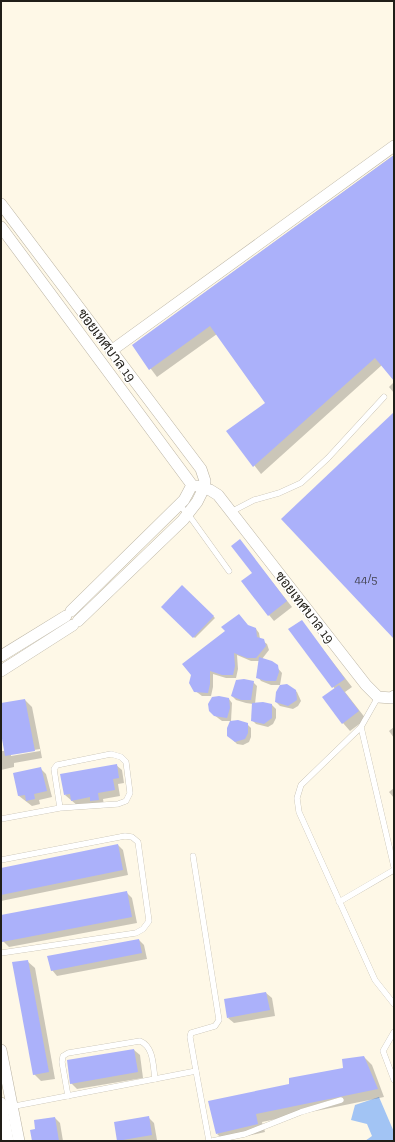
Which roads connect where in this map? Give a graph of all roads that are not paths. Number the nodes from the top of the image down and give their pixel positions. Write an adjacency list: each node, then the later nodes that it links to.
1 (394, 146): 4 (street)
2 (1, 204): 4 (street, ซอยเทศบาล 19)
3 (1, 227): 6 (street, ซอยเทศบาล 19)
4 (111, 351): 7 (street, ซอยเทศบาล 19)
5 (384, 397): 9 (lane)
6 (192, 485): 7 (street, ซอยเทศบาล 19); 8 (street)
7 (204, 488): 9 (street, ซอยเทศบาล 19); 10 (street)
8 (179, 505): 10 (lane); 12 (street)
9 (231, 512): 15 (street, ซอยเทศบาล 19)
10 (188, 514): 11 (lane); 13 (street)
11 (229, 571)
12 (1, 656)
13 (1, 672)
14 (394, 696): 15 (street)
15 (378, 697): 16 (lane)
16 (361, 727): 21 (lane); 22 (lane)
17 (60, 808): 17 (lane); 18 (lane)
18 (1, 819)
19 (193, 856): 27 (lane)
20 (1, 860): 23 (lane)
21 (394, 869): 22 (lane)
22 (340, 902): 24 (lane)
23 (1, 953)
24 (394, 1004)
25 (394, 1032): 29 (lane)
26 (1, 1050): 32 (street)
27 (196, 1071): 28 (lane); 35 (lane)
28 (155, 1079): 30 (lane); 30 (lane)
29 (394, 1080)
30 (68, 1096): 32 (lane)
31 (341, 1100): 35 (lane)
32 (5, 1106): 33 (street); 34 (street)
33 (6, 1138)
34 (19, 1141)
35 (210, 1141)

